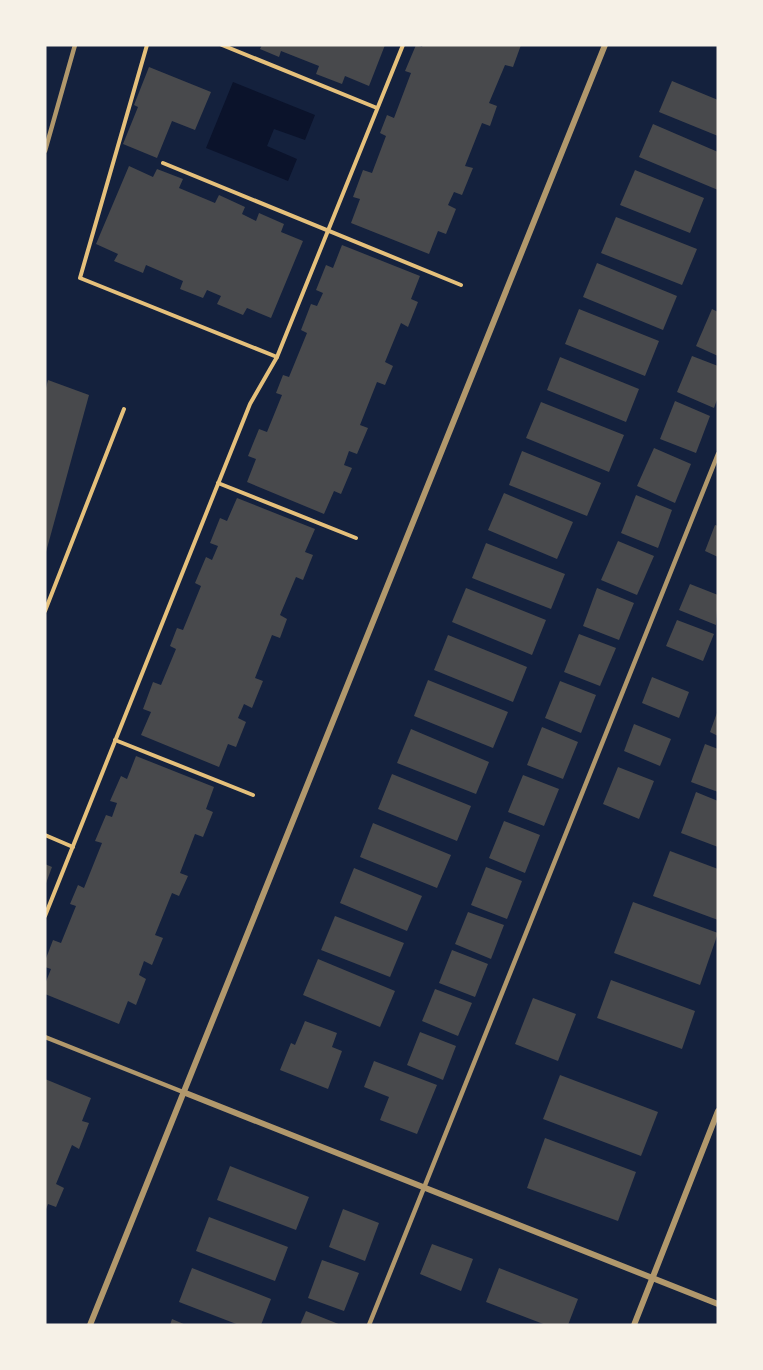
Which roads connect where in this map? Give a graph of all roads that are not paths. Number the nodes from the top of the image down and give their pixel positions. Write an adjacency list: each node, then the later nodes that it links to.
1 (75, 45): 3 (lane)
2 (606, 45): 6 (street)
3 (45, 151)
4 (718, 454): 8 (lane)
5 (45, 1037): 6 (lane)
6 (183, 1092): 8 (street); 11 (street)
7 (718, 1111): 9 (street)
8 (425, 1187): 9 (street); 12 (lane)
9 (653, 1277): 10 (street); 13 (street)
10 (718, 1304)
11 (90, 1325)
12 (369, 1325)
13 (634, 1325)

